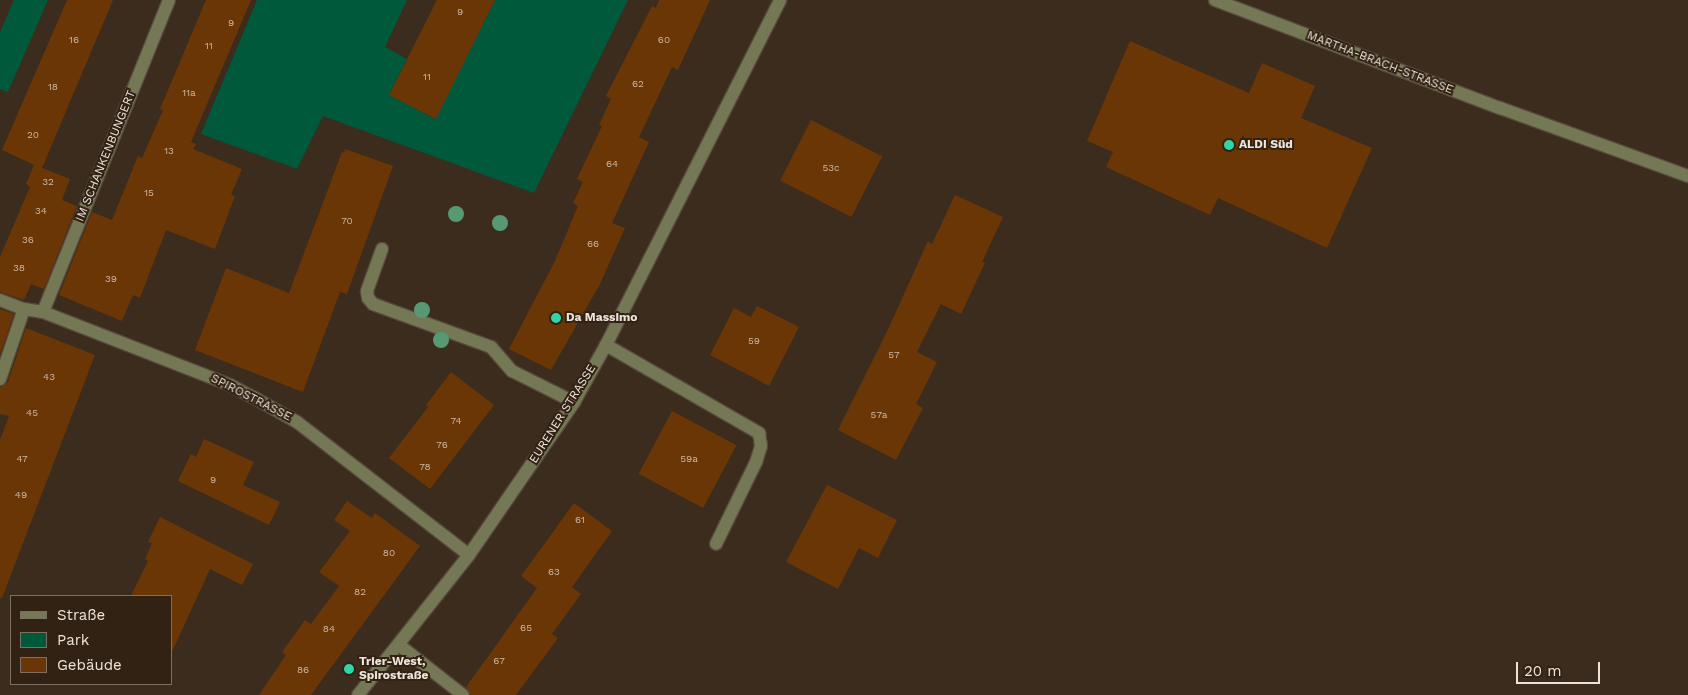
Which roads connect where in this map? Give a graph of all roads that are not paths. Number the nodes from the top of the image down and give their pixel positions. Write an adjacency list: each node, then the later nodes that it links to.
1 (169, 0): 8 (street, IM SCHANKENBUNGERT)
2 (780, 0): 9 (street, EURENER STRASSE)
3 (1215, 0): 4 (street, MARTHA-BRACH-STRASSE)
4 (1688, 176)
5 (382, 249): 11 (street)
6 (0, 300): 7 (street, SPIROSTRASSE)
7 (24, 309): 8 (street, SPIROSTRASSE); 10 (street)
8 (43, 312): 13 (street, SPIROSTRASSE)
9 (606, 345): 11 (street, EURENER STRASSE); 12 (street)
10 (0, 379)
11 (574, 402): 13 (street, EURENER STRASSE)
12 (716, 544)
13 (469, 555): 14 (street, EURENER STRASSE)
14 (399, 645): 15 (street, EURENER STRASSE); 16 (street)
15 (358, 695)
16 (464, 695)

